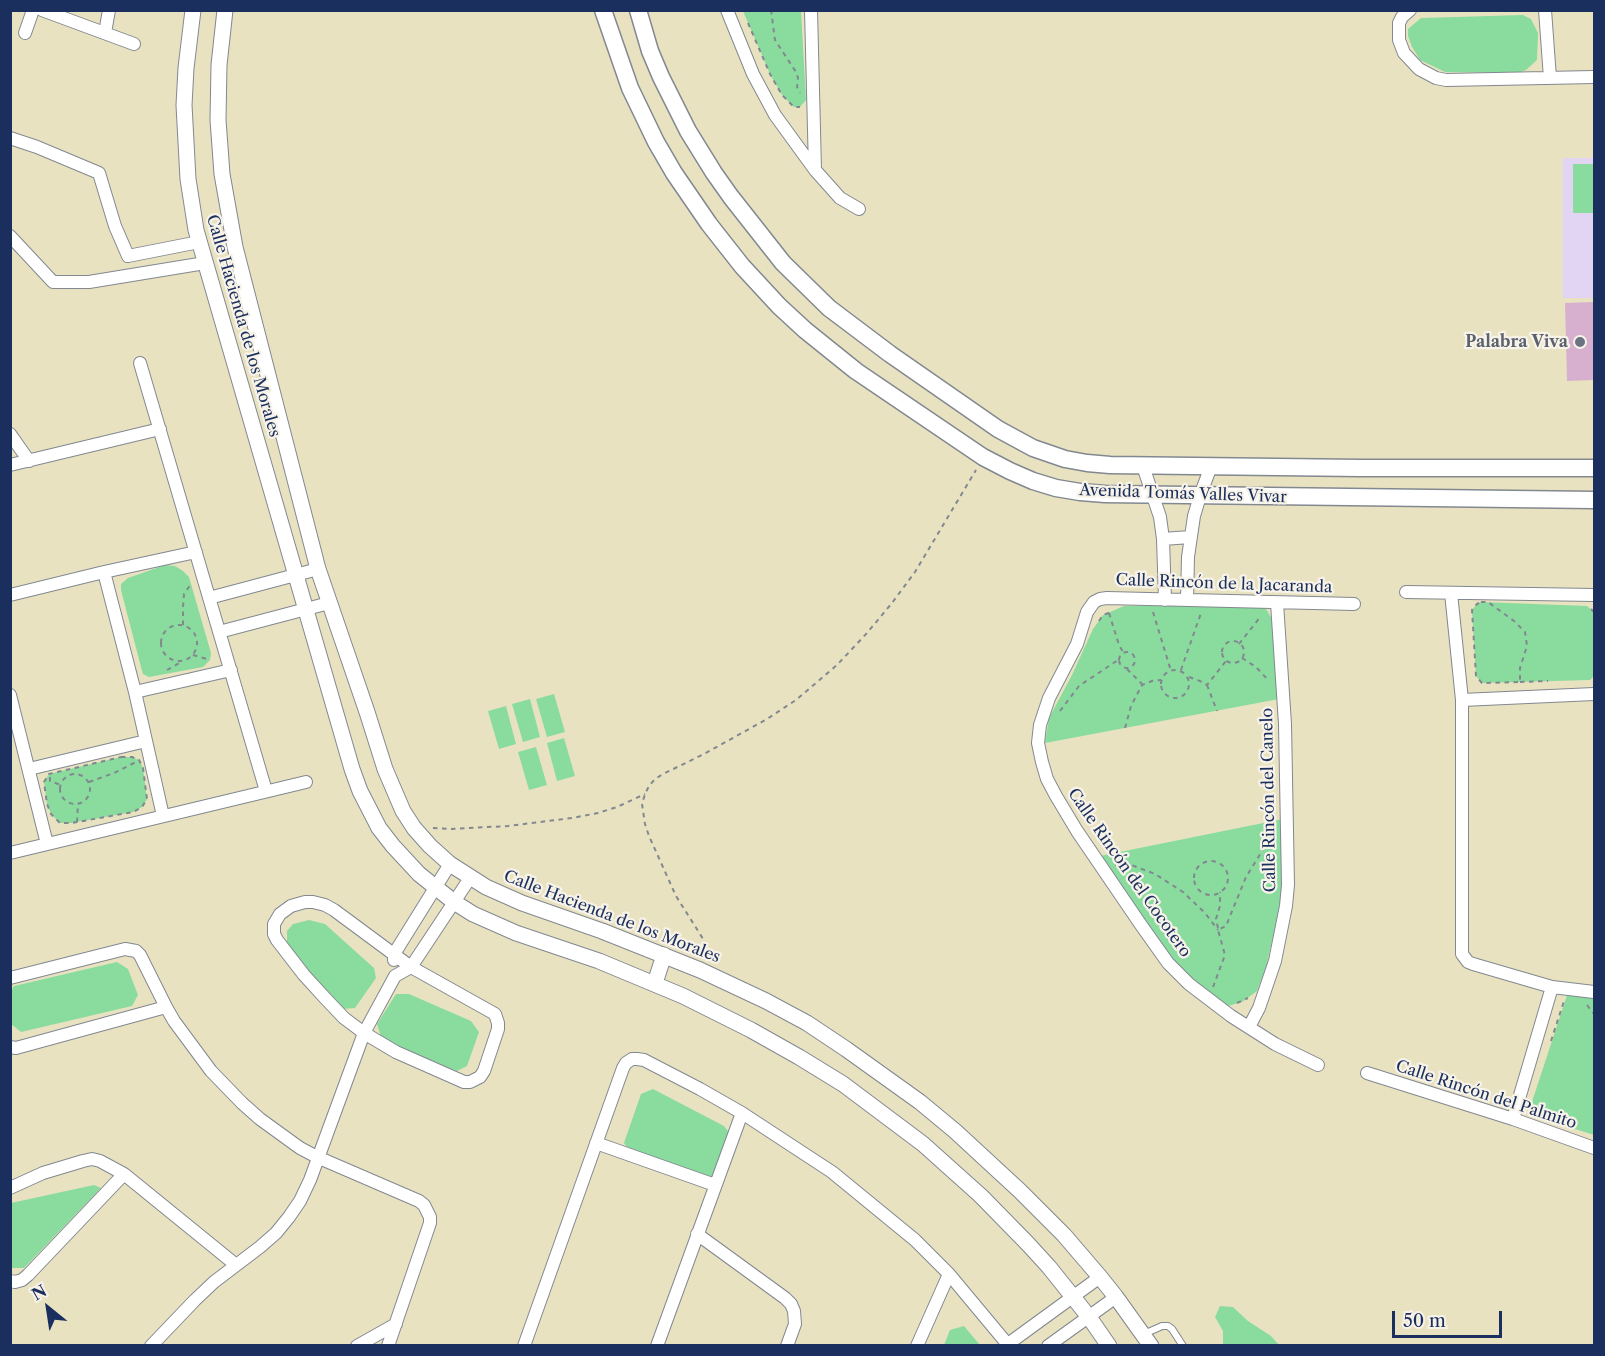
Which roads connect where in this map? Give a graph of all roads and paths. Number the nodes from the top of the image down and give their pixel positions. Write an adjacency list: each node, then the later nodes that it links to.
1 (33, 10): 14 (street)
2 (42, 10): 15 (street)
3 (109, 10): 15 (street)
4 (193, 10): 25 (street, Calle Hacienda de los Morales)
5 (225, 10): 42 (street, Calle Hacienda de los Morales)
6 (603, 10): 30 (main road, Avenida Tomás Valles Vivar)
7 (638, 10): 33 (main road, Avenida Tomás Valles Vivar)
8 (727, 10): 22 (street)
9 (771, 10): 20 (path)
10 (811, 10): 22 (street)
11 (1410, 10): 18 (street)
12 (1545, 10): 18 (street)
13 (744, 14): 19 (path)
14 (25, 33)
15 (105, 33): 16 (street)
16 (134, 44)
17 (1594, 77): 18 (street)
18 (1550, 78)
19 (782, 95)
20 (806, 100)
21 (10, 138): 25 (street)
22 (815, 170): 23 (street)
23 (859, 209)
24 (10, 236): 26 (street)
25 (199, 242): 26 (street, Calle Hacienda de los Morales)
26 (205, 263): 44 (street, Calle Hacienda de los Morales)
27 (140, 363): 28 (street)
28 (160, 429): 31 (street); 41 (street)
29 (10, 434): 31 (street)
30 (983, 457): 36 (main road, Avenida Tomás Valles Vivar); 103 (path)
31 (29, 461): 32 (street)
32 (10, 465)
33 (1143, 466): 34 (main road, Avenida Tomás Valles Vivar); 36 (street)
34 (1211, 466): 35 (main road, Avenida Tomás Valles Vivar); 37 (street)
35 (1594, 468)
36 (1153, 495): 37 (main road, Avenida Tomás Valles Vivar); 40 (street)
37 (1200, 496): 38 (main road, Avenida Tomás Valles Vivar); 39 (street)
38 (1594, 500)
39 (1190, 537): 40 (street); 54 (street)
40 (1163, 539): 53 (street)
41 (196, 552): 43 (street); 52 (street)
42 (318, 569): 44 (street); 56 (street, Calle Hacienda de los Morales)
43 (104, 572): 49 (street); 88 (street)
44 (296, 575): 52 (street); 61 (street, Calle Hacienda de los Morales)
45 (189, 577): 46 (path)
46 (191, 584): 50 (path); 66 (path)
47 (1406, 592): 48 (street)
48 (1451, 593): 51 (street); 91 (street)
49 (10, 595)
50 (194, 595)
51 (1594, 595)
52 (209, 598): 67 (street)
53 (1166, 600): 54 (street, Calle Rincón de la Jacaranda); 55 (street, Calle Rincón de la Jacaranda)
54 (1187, 600): 60 (street, Calle Rincón de la Jacaranda)
55 (1094, 602): 132 (street, Calle Rincón del Cocotero)
56 (329, 603): 61 (street); 108 (street, Calle Hacienda de los Morales)
57 (1354, 604): 60 (street, Calle Rincón de la Jacaranda)
58 (1204, 605): 81 (path)
59 (1151, 606): 80 (path)
60 (1272, 606): 68 (path); 132 (street, Calle Rincón del Canelo)
61 (305, 609): 67 (street); 114 (street, Calle Hacienda de los Morales)
62 (1116, 609): 64 (path)
63 (1472, 610): 63 (path)
64 (1109, 613): 65 (path); 70 (path)
65 (1098, 622)
66 (183, 625): 71 (path); 75 (path)
67 (219, 632): 79 (street)
68 (1239, 644): 72 (path); 76 (path)
69 (211, 652): 73 (path)
70 (1123, 653): 74 (path); 78 (path)
71 (193, 655): 73 (path); 75 (path)
72 (1242, 658): 76 (path); 85 (path)
73 (210, 660): 77 (path)
74 (1118, 660): 78 (path); 93 (path)
75 (183, 661): 82 (path)
76 (1226, 661): 87 (path)
77 (203, 667)
78 (1127, 669): 86 (path)
79 (231, 670): 88 (street); 102 (street)
80 (1171, 671): 81 (path); 84 (path)
81 (1180, 671): 83 (path)
82 (164, 672)
83 (1187, 677): 84 (path); 87 (path)
84 (1162, 680): 86 (path)
85 (1272, 684)
86 (1142, 685): 94 (path)
87 (1207, 685): 92 (path)
88 (135, 692): 95 (street)
89 (1594, 694): 91 (street)
90 (10, 695): 97 (street)
91 (1462, 700): 126 (street)
92 (1217, 711)
93 (1057, 716)
94 (1125, 728)
95 (146, 741): 97 (street); 105 (street)
96 (139, 760): 98 (path); 100 (path); 106 (path)
97 (29, 769): 109 (street)
98 (49, 774): 101 (path); 106 (path)
99 (306, 782): 102 (street)
100 (89, 783): 101 (path); 104 (path)
101 (61, 785): 104 (path)
102 (266, 791): 105 (street)
103 (645, 794): 108 (path); 124 (path)
104 (78, 803): 106 (path)
105 (163, 816): 109 (street)
106 (77, 822)
107 (1279, 826): 117 (path)
108 (414, 828): 111 (street, Calle Hacienda de los Morales)
109 (47, 844): 110 (street)
110 (10, 853)
111 (450, 864): 113 (street, Calle Hacienda de los Morales); 114 (street)
112 (1113, 865): 117 (path)
113 (470, 878): 116 (street); 119 (street, Calle Hacienda de los Morales)
114 (435, 888): 116 (street, Calle Hacienda de los Morales); 118 (street)
115 (1220, 892): 115 (path); 117 (path)
116 (454, 902): 120 (street); 123 (street, Calle Hacienda de los Morales)
117 (1218, 930): 125 (path)
118 (394, 954): 120 (street); 121 (street); 133 (street)
119 (664, 955): 123 (street); 124 (street, Calle Hacienda de los Morales)
120 (411, 967): 121 (street); 133 (street)
121 (395, 976): 133 (street)
122 (10, 978): 131 (street)
123 (655, 983): 151 (street, Calle Hacienda de los Morales)
124 (732, 984): 149 (street, Calle Hacienda de los Morales)
125 (1213, 987)
126 (1552, 987): 127 (street); 139 (street)
127 (1594, 992)
128 (1568, 993): 135 (path)
129 (1250, 996): 130 (path)
130 (1235, 1004)
131 (165, 1007): 134 (street); 142 (street)
132 (1249, 1027): 136 (street, Calle Rincón del Cocotero)
133 (364, 1033): 142 (street)
134 (10, 1047)
135 (1550, 1047)
136 (1318, 1065)
137 (1368, 1073): 139 (street, Calle Rincón del Palmito)
138 (742, 1113): 140 (street); 144 (street); 148 (street)
139 (1513, 1119): 141 (street, Calle Rincón del Palmito)
140 (596, 1143): 144 (street); 160 (street)
141 (1594, 1148)
142 (317, 1157): 147 (street); 154 (street)
143 (124, 1174): 145 (street); 147 (street); 150 (street)
144 (715, 1185): 146 (street)
145 (10, 1188)
146 (697, 1234): 161 (street); 162 (street)
147 (236, 1265): 157 (street)
148 (949, 1275): 156 (street); 163 (street)
149 (1100, 1277): 151 (street); 152 (street, Calle Hacienda de los Morales)
150 (10, 1281)
151 (1073, 1296): 153 (street, Calle Hacienda de los Morales); 156 (street)
152 (1116, 1297): 153 (street); 155 (street, Calle Hacienda de los Morales)
153 (1089, 1317): 164 (street); 165 (street, Calle Hacienda de los Morales)
154 (396, 1324): 158 (street); 159 (street)
155 (1147, 1340): 166 (lane)
156 (1008, 1345)
157 (151, 1346)
158 (357, 1346)
159 (388, 1346)
160 (524, 1346)
161 (657, 1346)
162 (787, 1346)
163 (916, 1346)
164 (1048, 1346)
165 (1108, 1346)
166 (1183, 1346)

